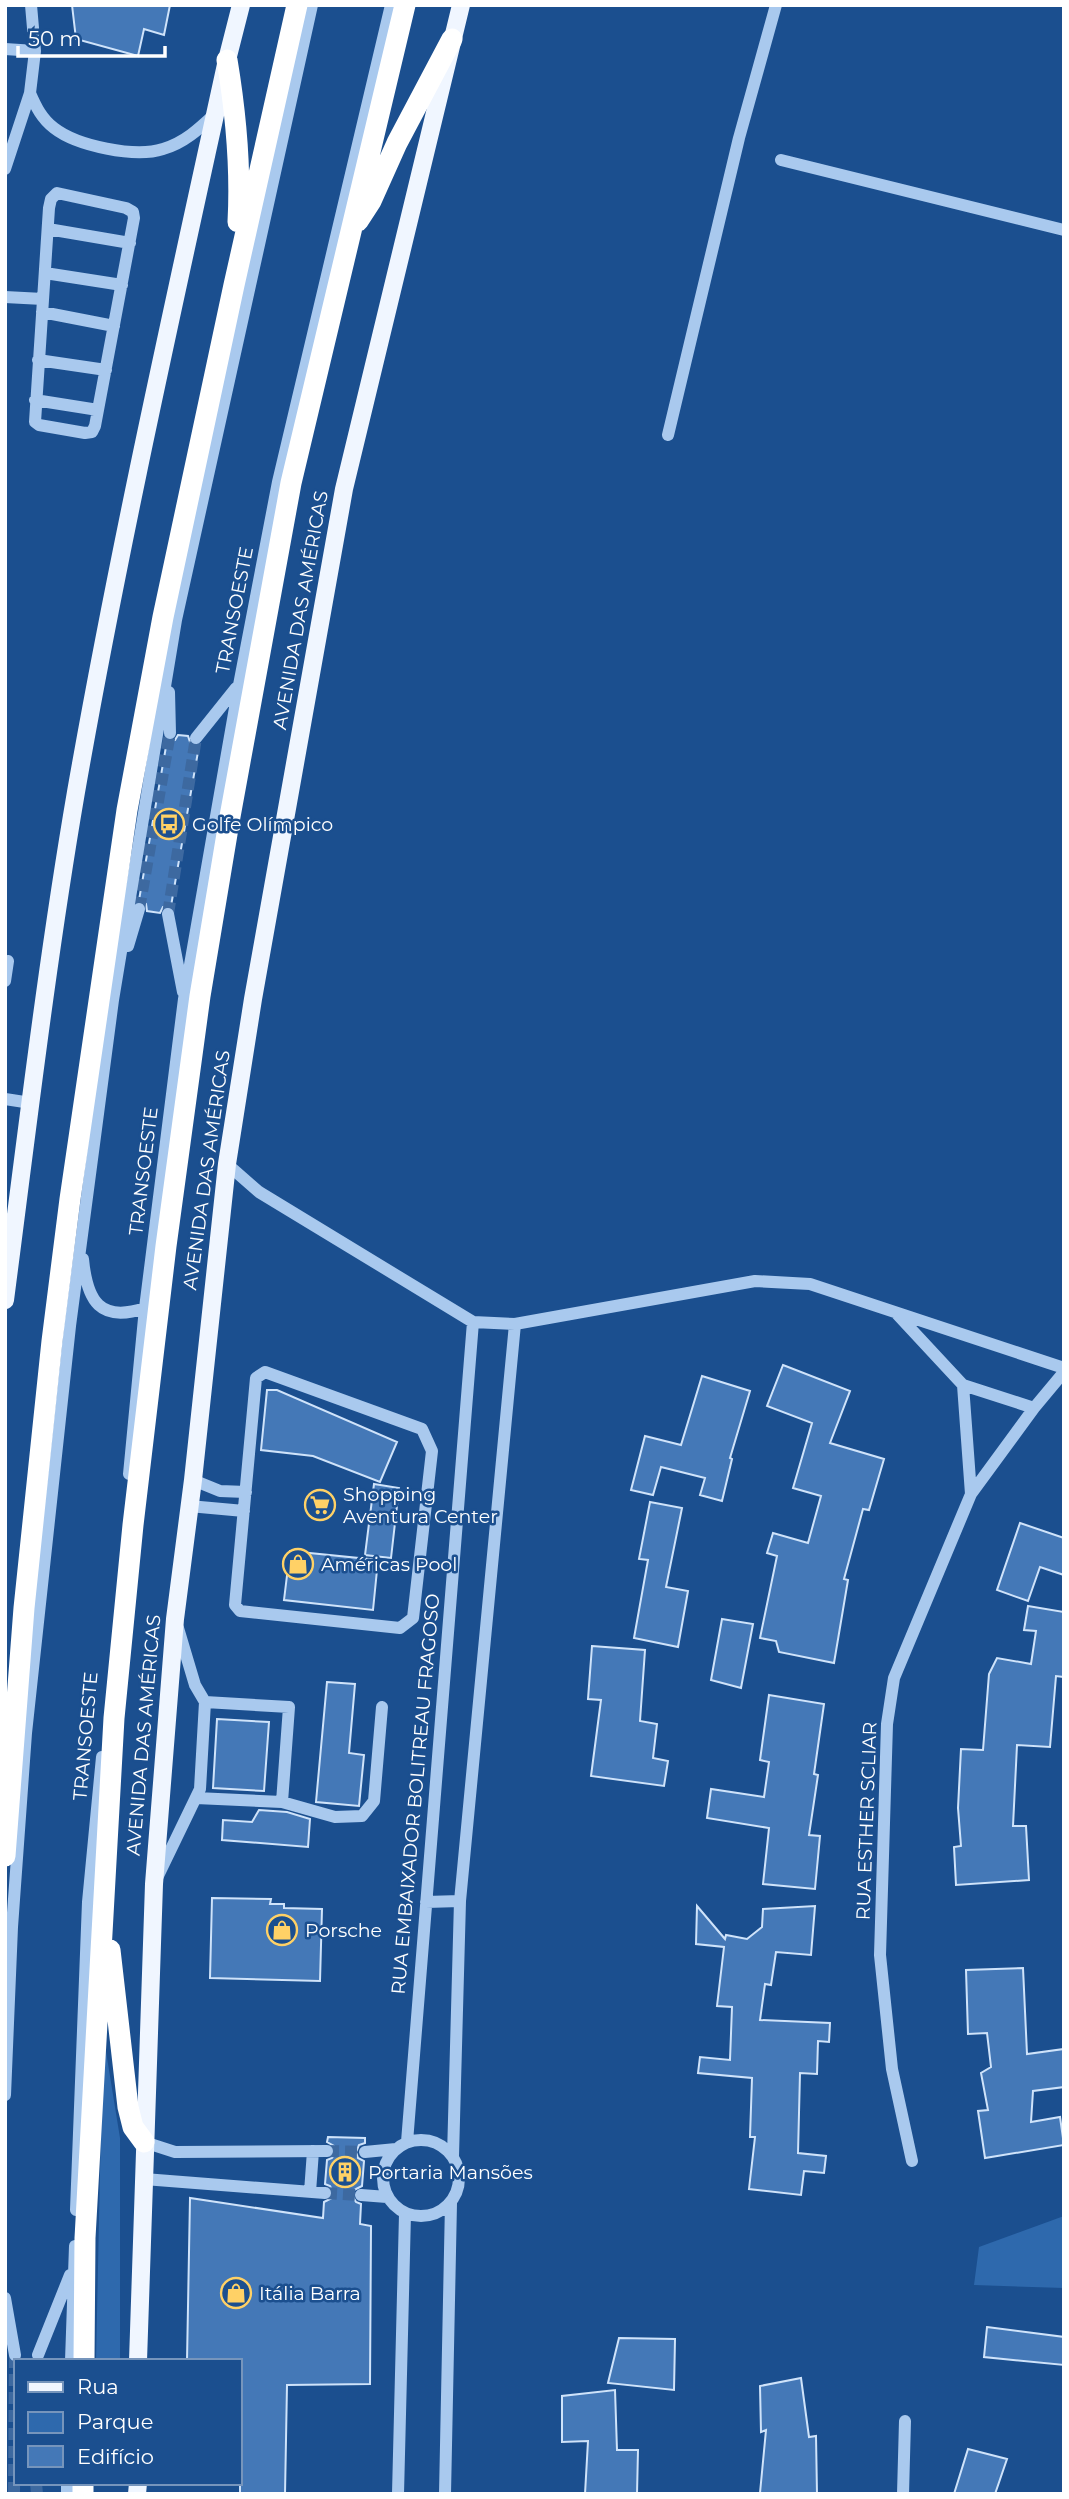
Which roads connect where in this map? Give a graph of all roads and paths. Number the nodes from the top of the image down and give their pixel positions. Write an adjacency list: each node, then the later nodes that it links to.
1 (31, 5): 11 (street)
2 (241, 5): 12 (main road)
3 (297, 5): 23 (highway)
4 (312, 5): 32 (street)
5 (391, 5): 33 (street, TRANSOESTE)
6 (405, 5): 19 (highway, AVENIDA DAS AMÉRICAS)
7 (461, 5): 9 (main road, AVENIDA DAS AMÉRICAS)
8 (776, 5): 31 (street)
9 (452, 39): 19 (highway); 44 (main road, AVENIDA DAS AMÉRICAS)
10 (5, 49): 11 (street)
11 (36, 51): 13 (street)
12 (227, 60): 14 (main road); 23 (highway)
13 (30, 93): 14 (street); 16 (street)
14 (216, 114): 43 (main road)
15 (781, 160): 18 (street)
16 (5, 169)
17 (48, 229): 20 (street); 20 (street); 21 (street)
18 (1064, 230)
19 (349, 234): 69 (highway, AVENIDA DAS AMÉRICAS)
20 (130, 243): 22 (street)
21 (44, 273): 22 (street); 25 (street)
22 (122, 285): 26 (street)
23 (234, 285): 65 (highway)
24 (5, 297): 25 (street)
25 (42, 306): 26 (street); 27 (street)
26 (114, 326): 28 (street)
27 (38, 360): 28 (street); 29 (street)
28 (106, 370): 30 (street)
29 (35, 400): 30 (street); 30 (street)
30 (98, 410)
31 (668, 435)
32 (169, 664): 34 (street); 41 (street)
33 (239, 685): 35 (street); 40 (street, TRANSOESTE)
34 (170, 733)
35 (197, 738)
36 (139, 909): 41 (street)
37 (168, 914): 40 (street)
38 (8, 961): 39 (street)
39 (5, 981)
40 (184, 999): 48 (street, TRANSOESTE)
41 (113, 1000): 45 (street)
42 (5, 1100): 43 (street)
43 (31, 1102): 46 (main road)
44 (227, 1164): 50 (street); 55 (main road, AVENIDA DAS AMÉRICAS)
45 (80, 1238): 48 (street); 70 (street)
46 (7, 1279): 47 (main road)
47 (5, 1300)
48 (145, 1308): 85 (street, TRANSOESTE)
49 (895, 1311): 51 (street); 52 (street); 53 (street)
50 (472, 1322): 51 (street); 68 (street, RUA EMBAIXADOR BOLITREAU FRAGOSO)
51 (515, 1324): 67 (street)
52 (1064, 1370): 54 (street, RUA ESTHER SCLIAR)
53 (963, 1385): 54 (street); 57 (street, RUA ESTHER SCLIAR)
54 (1034, 1408): 57 (street, RUA ESTHER SCLIAR)
55 (193, 1480): 56 (street); 58 (main road, AVENIDA DAS AMÉRICAS)
56 (246, 1492): 59 (street); 59 (street)
57 (971, 1494): 77 (street, RUA ESTHER SCLIAR)
58 (189, 1506): 59 (street); 60 (main road, AVENIDA DAS AMÉRICAS)
59 (244, 1511)
60 (175, 1619): 61 (street); 66 (main road, AVENIDA DAS AMÉRICAS)
61 (205, 1702): 63 (street); 64 (street)
62 (382, 1707): 64 (street)
63 (196, 1798): 64 (street); 66 (street)
64 (282, 1802)
65 (5, 1856)
66 (154, 1884): 71 (main road, AVENIDA DAS AMÉRICAS)
67 (460, 1901): 68 (street); 76 (street)
68 (426, 1902): 72 (street, RUA EMBAIXADOR BOLITREAU FRAGOSO)
69 (102, 1921): 71 (highway); 90 (highway, AVENIDA DAS AMÉRICAS)
70 (5, 2095)
71 (145, 2142): 73 (street); 78 (main road, AVENIDA DAS AMÉRICAS)
72 (401, 2146): 75 (street); 76 (street); 82 (street)
73 (313, 2151): 74 (street); 79 (street)
74 (327, 2151)
75 (365, 2152)
76 (453, 2156): 83 (street)
77 (912, 2161)
78 (144, 2179): 79 (street); 91 (main road, AVENIDA DAS AMÉRICAS)
79 (310, 2192): 80 (street)
80 (325, 2193)
81 (361, 2195): 82 (street)
82 (387, 2197): 84 (street)
83 (451, 2203): 84 (street); 94 (street)
84 (405, 2214): 93 (street)
85 (74, 2265): 88 (street); 89 (street, TRANSOESTE)
86 (5, 2298): 87 (street)
87 (15, 2356)
88 (38, 2356)
89 (71, 2359)
90 (84, 2359)
91 (138, 2359)
92 (905, 2421): 95 (street)
93 (398, 2494)
94 (445, 2494)
95 (903, 2494)

